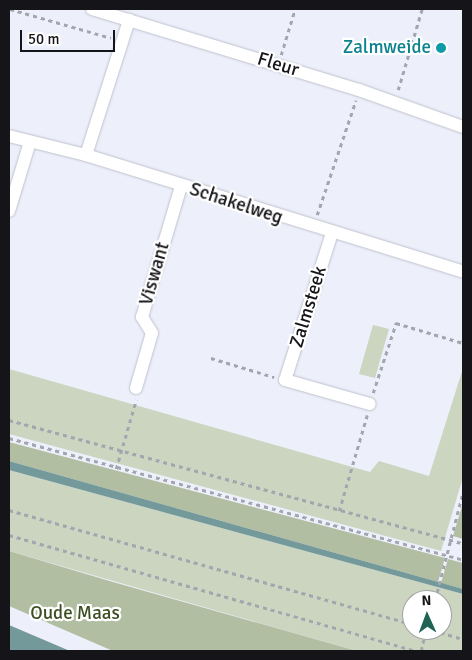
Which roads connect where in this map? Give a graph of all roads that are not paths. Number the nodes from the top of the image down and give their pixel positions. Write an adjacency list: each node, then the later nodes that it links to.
1 (92, 9): 2 (street, Fleur)
2 (129, 20): 3 (street, Fleur); 6 (street)
3 (463, 127)
4 (9, 136): 5 (street, Schakelweg)
5 (30, 142): 6 (street, Schakelweg); 8 (street)
6 (86, 155): 7 (street, Schakelweg)
7 (181, 186): 9 (street, Schakelweg); 11 (street, Viswant)
8 (9, 211)
9 (332, 233): 10 (street, Schakelweg); 12 (street, Zalmsteek)
10 (463, 272)
11 (136, 388)
12 (370, 404)

